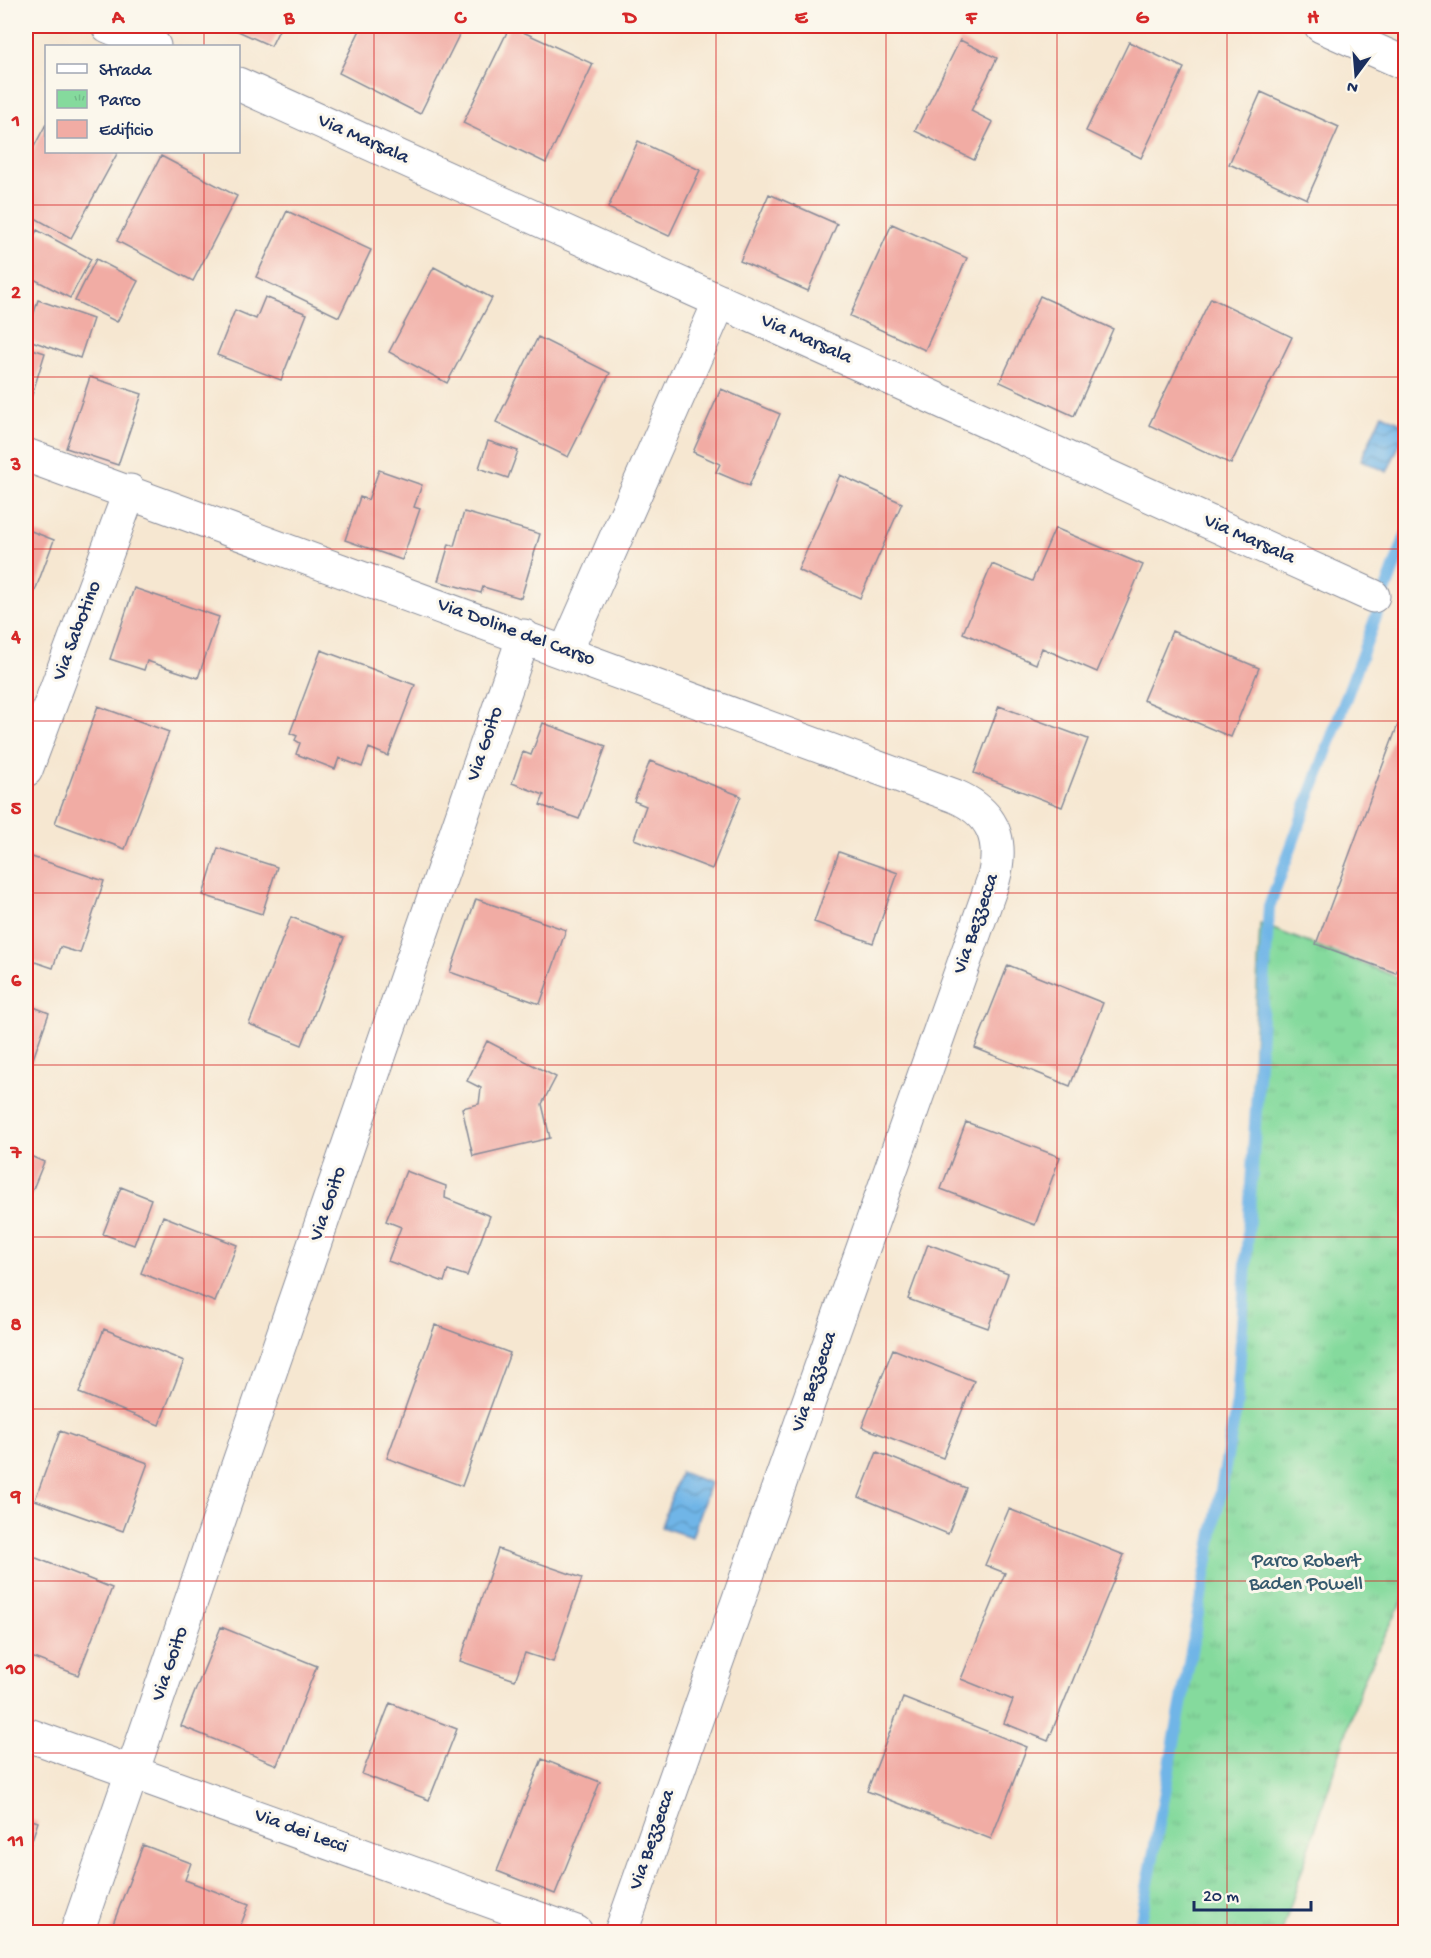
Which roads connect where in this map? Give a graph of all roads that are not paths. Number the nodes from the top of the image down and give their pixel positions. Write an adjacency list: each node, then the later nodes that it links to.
1 (108, 26): 3 (street)
2 (1321, 26): 4 (street)
3 (152, 45)
4 (1406, 64)
5 (240, 85): 6 (street, Via Marsala)
6 (720, 302): 9 (street, Via Marsala); 11 (street)
7 (26, 455): 8 (street, Via Doline del Carso)
8 (130, 491): 10 (street, Via Doline del Carso); 12 (street, Via Sabotino)
9 (1373, 596)
10 (524, 636): 11 (street, Via Doline del Carso); 15 (street, Via Goito)
11 (566, 651): 13 (street, Via Doline del Carso)
12 (26, 770)
13 (993, 830): 18 (street, Via Bezzecca)
14 (26, 1734): 15 (street, Via dei Lecci)
15 (134, 1772): 16 (street, Via dei Lecci); 17 (street, Via Goito)
16 (558, 1929)
17 (77, 1932)
18 (621, 1932)

